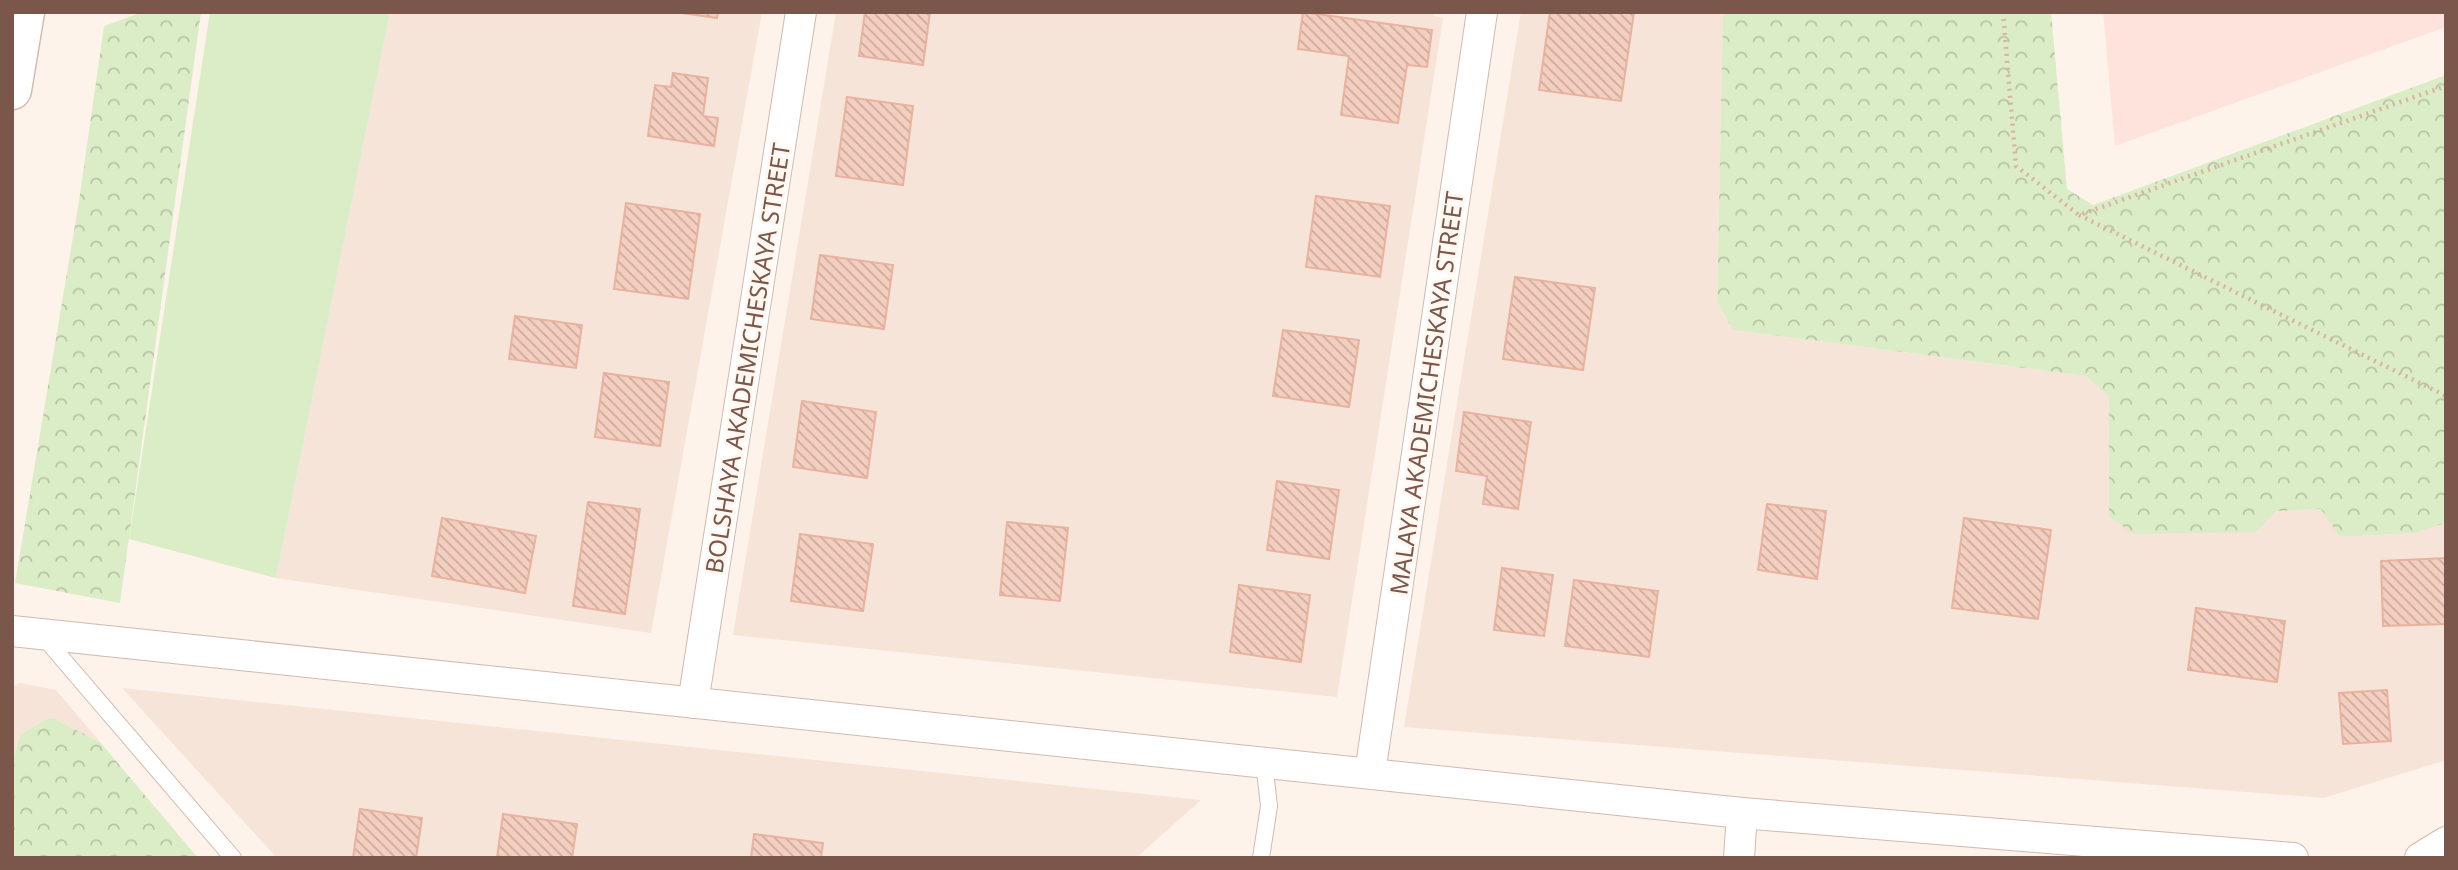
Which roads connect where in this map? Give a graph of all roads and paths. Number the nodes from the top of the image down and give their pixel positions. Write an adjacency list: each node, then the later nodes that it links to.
1 (25, 12): 6 (main road)
2 (801, 12): 11 (street, BOLSHAYA AKADEMICHESKAYA STREET)
3 (1482, 12): 13 (street, MALAYA AKADEMICHESKAYA STREET)
4 (2003, 12): 7 (path)
5 (2446, 86): 7 (path)
6 (12, 90)
7 (2079, 215): 8 (path)
8 (2446, 396)
9 (12, 631): 10 (street)
10 (42, 635): 11 (street); 16 (lane)
11 (693, 703): 12 (street)
12 (1264, 762): 13 (street); 17 (lane)
13 (1370, 773): 14 (street)
14 (1742, 813): 18 (street); 19 (street)
15 (2446, 842): 20 (street)
16 (233, 858)
17 (1261, 858)
18 (1739, 858)
19 (2292, 858)
20 (2420, 858)

